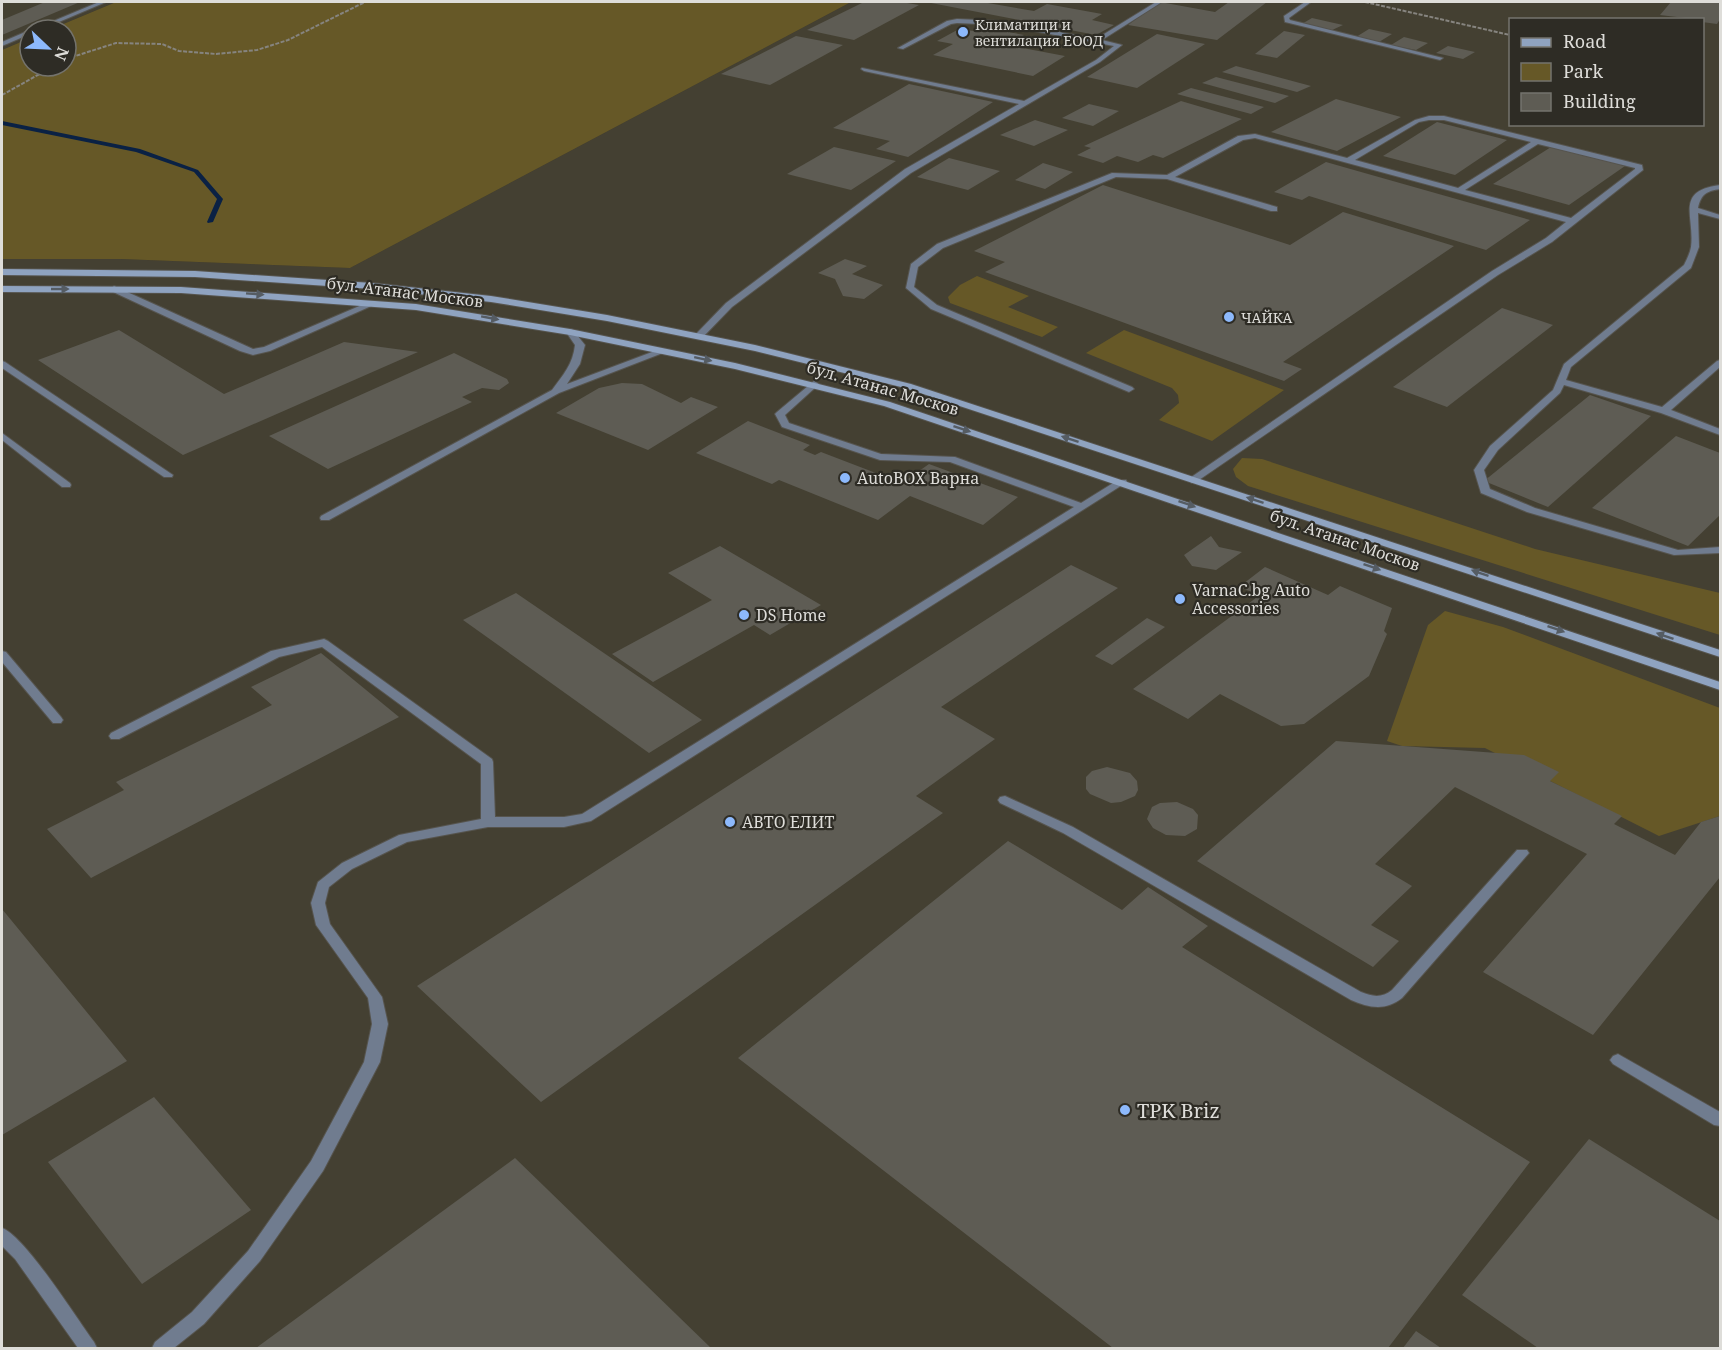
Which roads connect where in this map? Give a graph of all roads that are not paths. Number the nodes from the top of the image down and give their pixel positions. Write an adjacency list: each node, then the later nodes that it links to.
1 (103, 2): 4 (lane)
2 (1159, 2): 6 (lane)
3 (1308, 2): 9 (lane)
4 (65, 18)
5 (18, 37): 7 (lane)
6 (1098, 40): 8 (lane); 11 (lane)
7 (2, 44)
8 (901, 48)
9 (1440, 58)
10 (864, 69): 11 (lane)
11 (1025, 103): 26 (lane)
12 (1536, 142): 13 (lane); 16 (lane); 20 (lane)
13 (1350, 160): 14 (lane); 16 (lane)
14 (1168, 177): 17 (lane); 32 (lane)
15 (1720, 187): 18 (lane)
16 (1460, 190): 20 (lane)
17 (1274, 209)
18 (1692, 209): 19 (lane); 30 (lane)
19 (1720, 217)
20 (1572, 221): 38 (lane)
21 (2, 272): 26 (main road, бул. Атанас Москов)
22 (2, 289): 23 (main road, бул. Атанас Москов, one-way to 23)
23 (114, 289): 24 (main road, бул. Атанас Москов, one-way to 24); 24 (lane)
24 (374, 303): 25 (main road, бул. Атанас Москов, one-way to 25)
25 (570, 332): 27 (main road, бул. Атанас Москов); 33 (lane)
26 (699, 336): 38 (main road, бул. Атанас Москов, one-way to 26)
27 (663, 351): 31 (main road, бул. Атанас Москов, one-way to 31); 33 (lane)
28 (1720, 363): 34 (lane)
29 (2, 364): 37 (lane)
30 (1561, 381): 34 (lane); 44 (lane)
31 (814, 384): 39 (main road, бул. Атанас Москов, one-way to 39); 42 (lane)
32 (1129, 389)
33 (556, 391): 43 (lane)
34 (1664, 411): 35 (lane)
35 (1720, 432)
36 (2, 436): 40 (lane)
37 (168, 476)
38 (1192, 480): 41 (main road); 45 (main road, бул. Атанас Москов, one-way to 38)
39 (1122, 482): 41 (main road, бул. Атанас Москов); 42 (lane)
40 (66, 485)
41 (1159, 494): 47 (main road, бул. Атанас Москов, one-way to 47)
42 (1083, 507): 51 (lane)
43 (326, 518)
44 (1720, 550)
45 (1720, 654)
46 (2, 655): 48 (lane)
47 (1720, 686)
48 (57, 720)
49 (115, 736): 51 (lane)
50 (1005, 800): 52 (lane)
51 (488, 822): 57 (lane)
52 (1522, 853)
53 (1618, 1060): 54 (lane)
54 (1720, 1120)
55 (2, 1235): 56 (lane)
56 (88, 1348)
57 (161, 1348)

